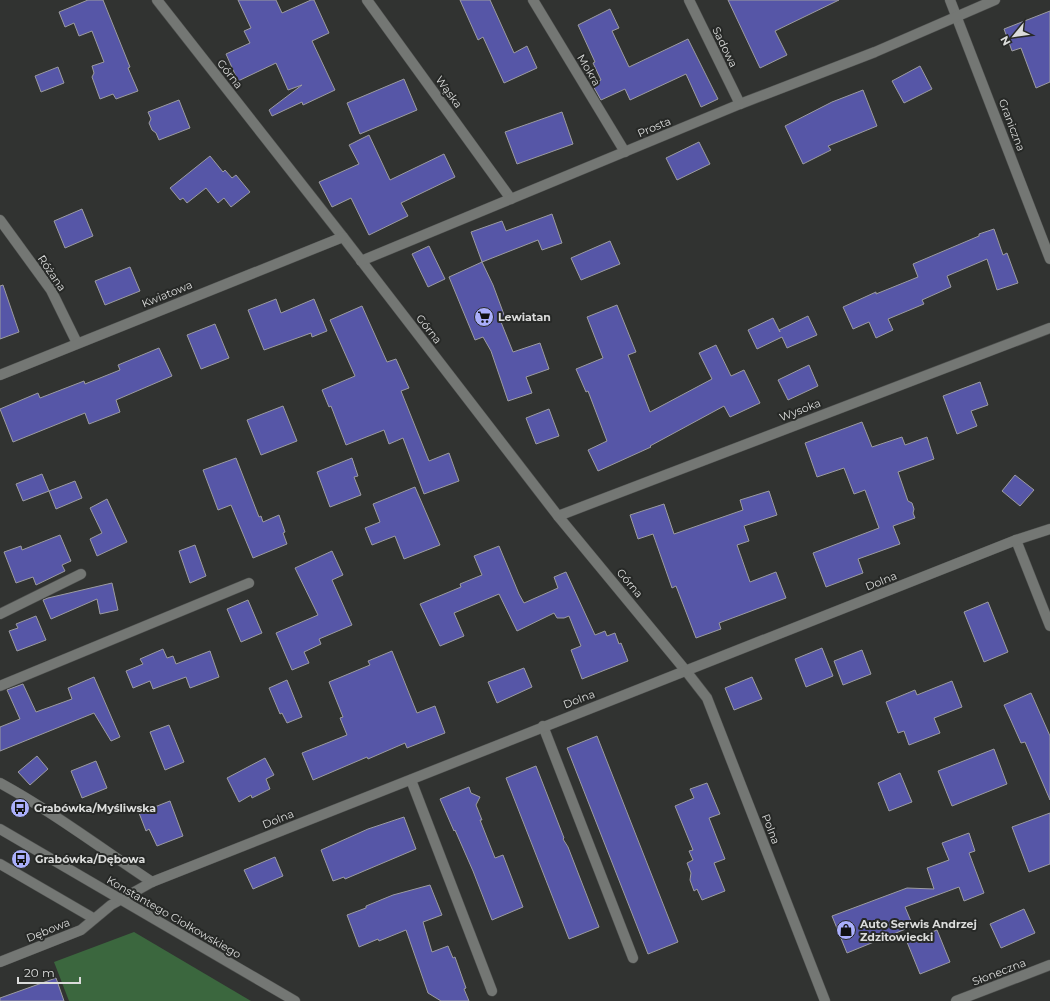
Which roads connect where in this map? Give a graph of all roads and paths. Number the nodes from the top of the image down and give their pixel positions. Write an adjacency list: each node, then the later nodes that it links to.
1 (157, 0): 12 (street, Górna)
2 (367, 0): 10 (street, Wąska)
3 (533, 0): 9 (street, Mokra)
4 (689, 0): 8 (street, Sadowa)
5 (950, 0): 7 (street, Graniczna)
6 (995, 0): 7 (street, Prosta)
7 (956, 16): 8 (street, Prosta); 13 (street, Graniczna)
8 (740, 104): 9 (street, Prosta)
9 (625, 152): 10 (street, Prosta)
10 (511, 199): 14 (street, Prosta)
11 (0, 220): 16 (street, Różana)
12 (343, 237): 14 (street, Górna); 16 (street, Kwiatowa)
13 (1050, 259)
14 (361, 261): 18 (street, Górna)
15 (1050, 328): 18 (street, Wysoka)
16 (77, 343): 17 (street, Kwiatowa)
17 (0, 375)
18 (558, 516): 25 (street, Górna)
19 (1050, 529): 20 (street, Dolna)
20 (1016, 540): 24 (street); 25 (street, Dolna)
21 (81, 574): 23 (street)
22 (249, 583): 26 (street)
23 (0, 614)
24 (1050, 626)
25 (686, 671): 27 (street, Dolna); 40 (street, Polna)
26 (0, 686)
27 (543, 726): 28 (street, Dolna); 35 (street)
28 (411, 780): 32 (street, Dolna); 38 (street)
29 (0, 783): 32 (street)
30 (0, 829): 33 (street, Konstantego Ciołkowskiego)
31 (0, 864): 34 (street)
32 (152, 882): 33 (street, Dolna)
33 (120, 899): 34 (street, Dębowa); 39 (street, Konstantego Ciołkowskiego)
34 (93, 918): 36 (street, Dębowa)
35 (633, 958)
36 (0, 962)
37 (1050, 965): 41 (street, Słoneczna)
38 (492, 991)
39 (296, 1001)
40 (825, 1001)
41 (956, 1001)

